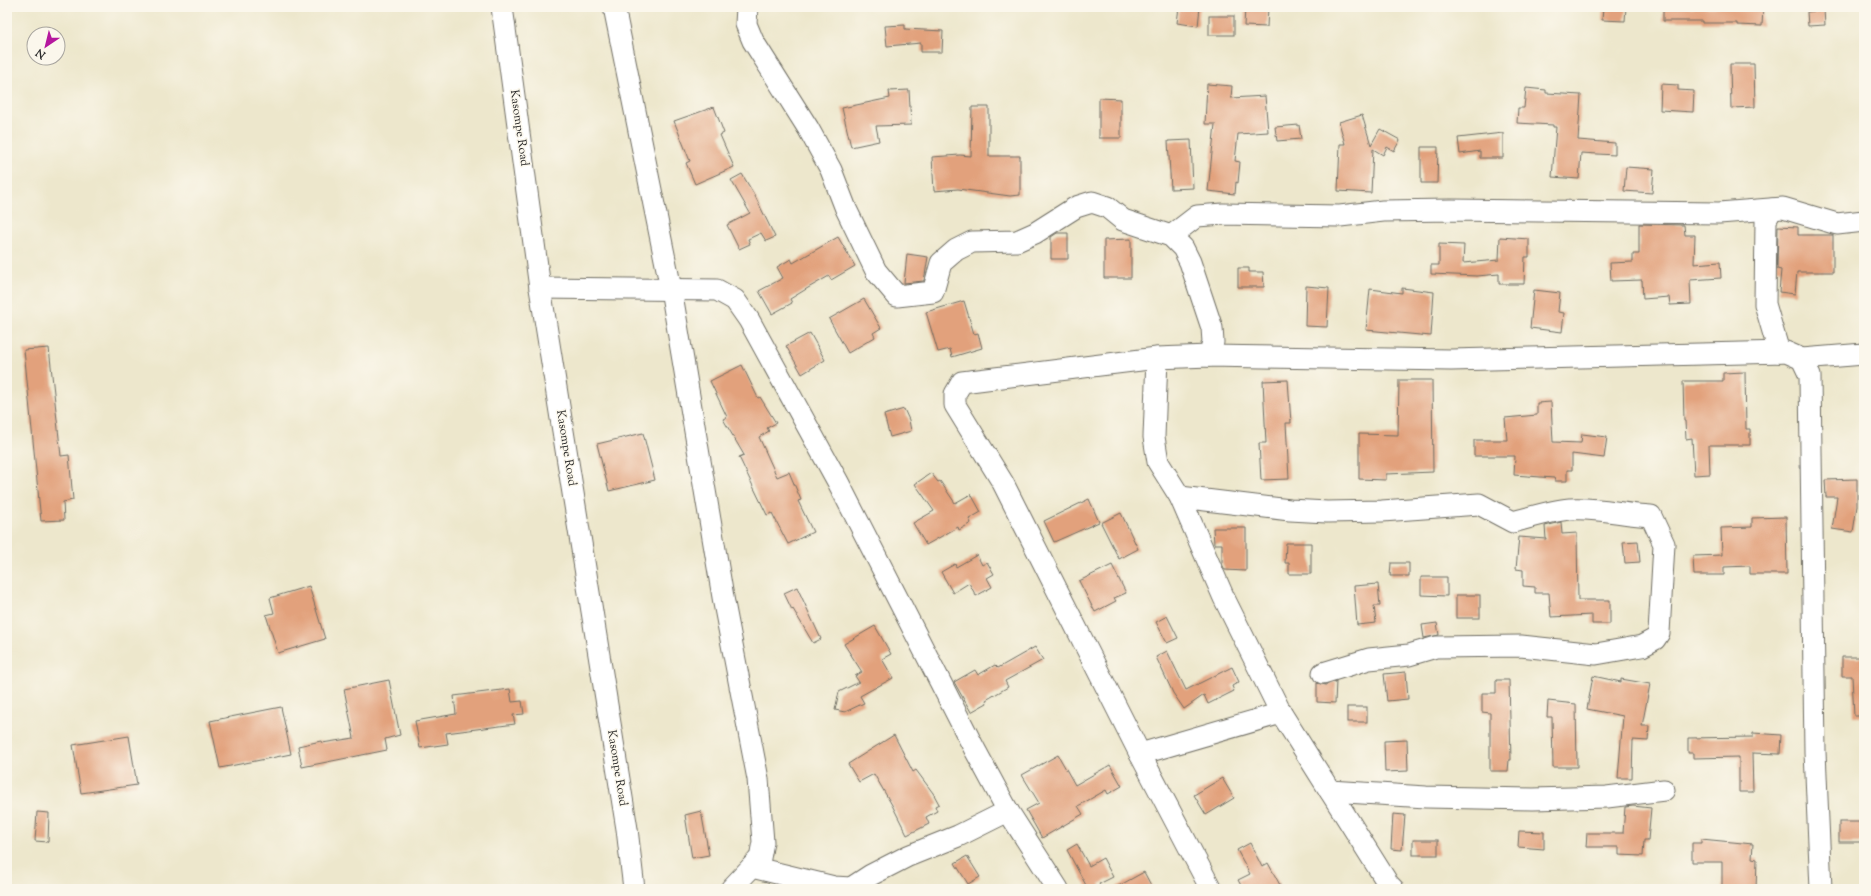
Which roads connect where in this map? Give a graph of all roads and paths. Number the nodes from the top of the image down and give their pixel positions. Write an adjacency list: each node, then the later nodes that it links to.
1 (502, 7): 7 (street, Kasompe Road)
2 (614, 7): 8 (street)
3 (747, 7): 6 (street)
4 (1772, 209): 5 (street); 6 (street); 9 (street)
5 (1864, 221)
6 (1171, 236): 11 (street)
7 (540, 288): 8 (street); 22 (street, Kasompe Road)
8 (671, 288): 20 (street); 21 (street)
9 (1779, 352): 11 (street); 13 (street)
10 (1864, 354): 13 (street)
11 (1209, 356): 12 (street)
12 (1157, 358): 14 (street); 17 (street)
13 (1802, 359): 27 (street)
14 (1180, 497): 15 (street); 16 (street)
15 (1323, 673)
16 (1281, 713): 17 (street); 19 (street)
17 (1140, 754): 25 (street)
18 (1664, 790): 19 (street)
19 (1330, 791): 26 (street)
20 (1008, 811): 21 (street); 24 (street)
21 (752, 867): 23 (street)
22 (634, 889)
23 (731, 889)
24 (1058, 889)
25 (1211, 889)
26 (1394, 889)
27 (1821, 889)

